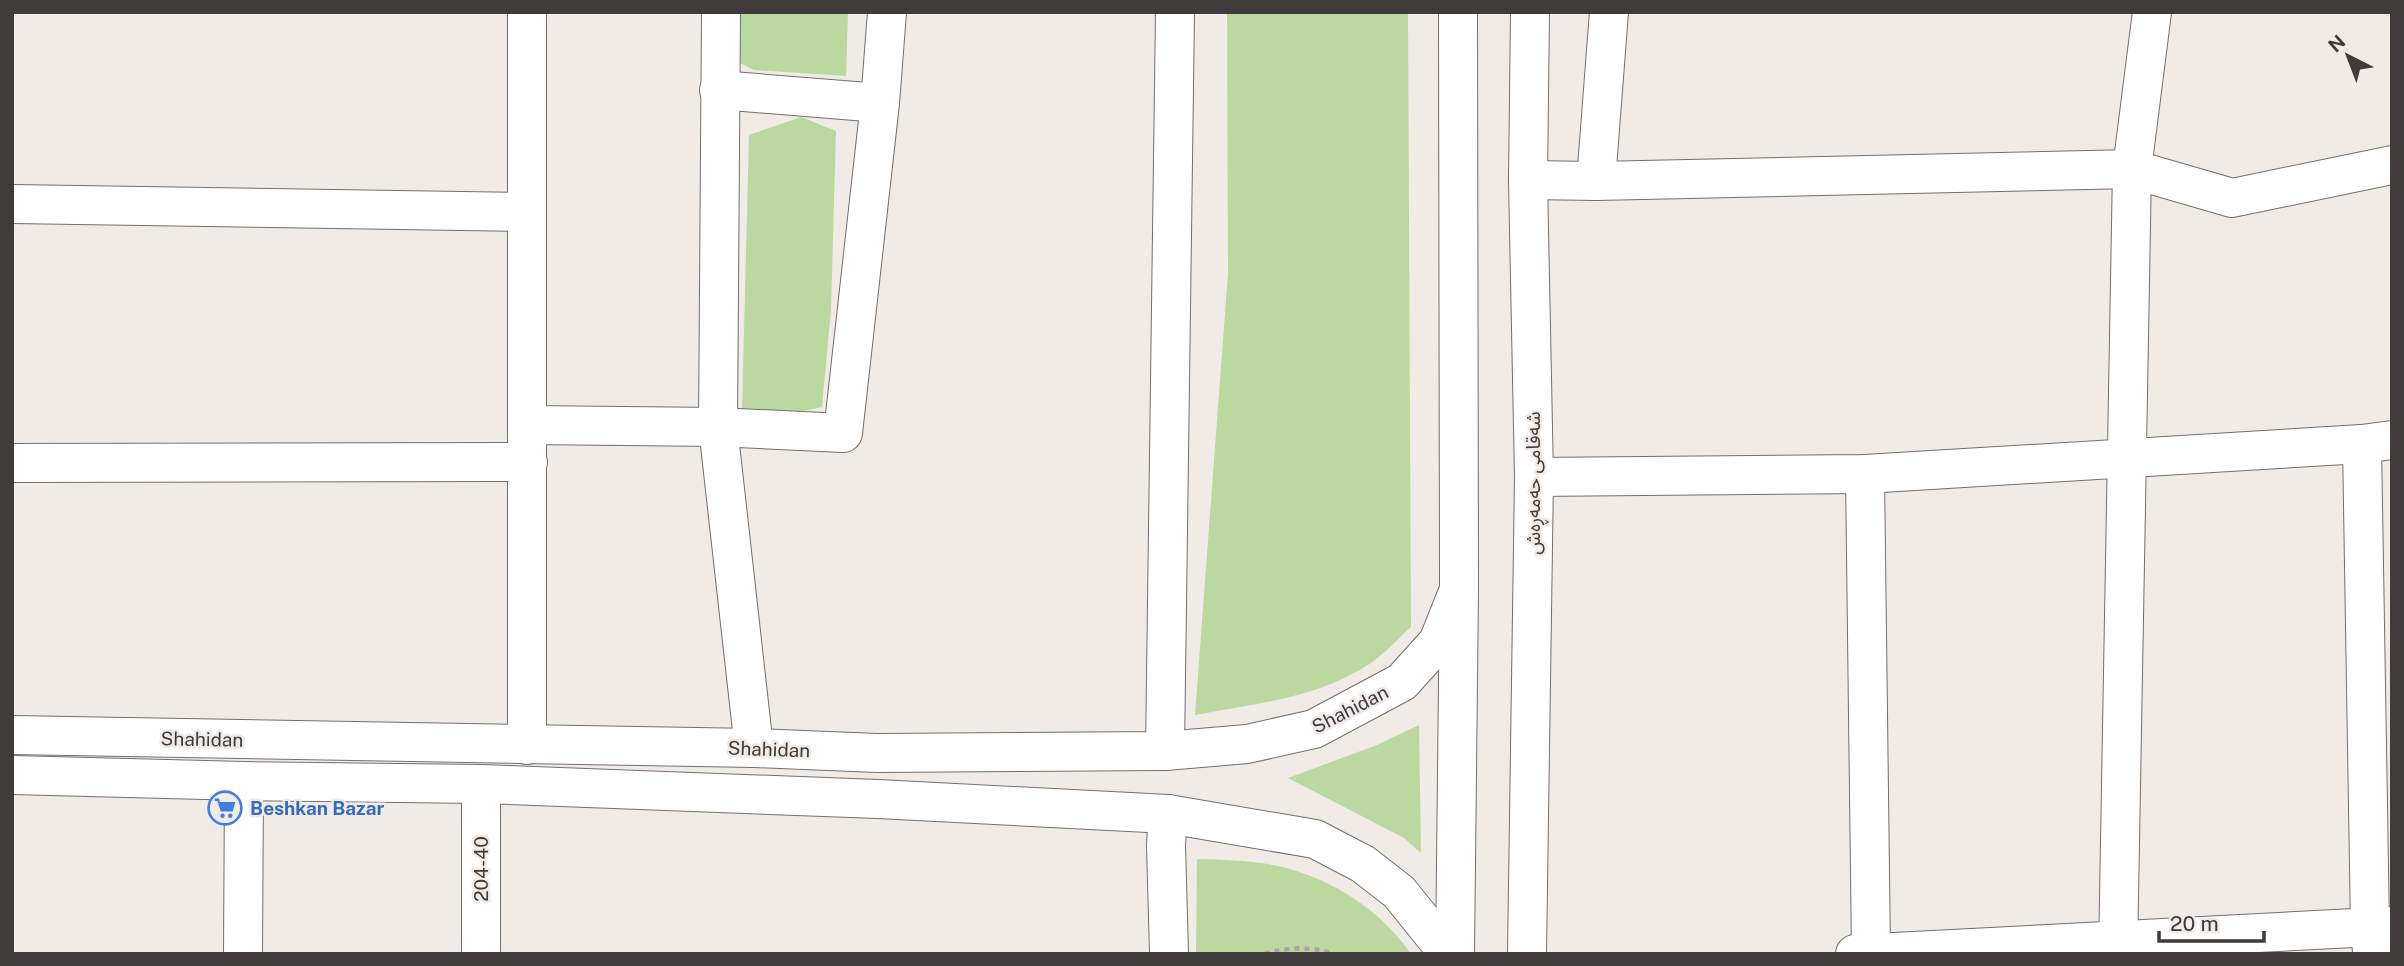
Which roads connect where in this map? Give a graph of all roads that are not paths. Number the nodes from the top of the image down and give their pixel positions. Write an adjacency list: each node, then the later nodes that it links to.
1 (527, 12): 16 (main road)
2 (721, 12): 9 (main road)
3 (887, 12): 10 (main road)
4 (1175, 12): 28 (main road)
5 (1458, 12): 24 (main road)
6 (1530, 12): 13 (main road, شەقامی حەمەڕەش)
7 (1609, 12): 14 (main road)
8 (2152, 12): 12 (main road)
9 (719, 90): 10 (main road); 17 (main road)
10 (880, 103): 17 (main road)
11 (2392, 164): 12 (main road)
12 (2132, 169): 14 (main road); 20 (main road)
13 (1528, 180): 14 (main road); 23 (main road, شەقامی حەمەڕەش)
14 (1596, 181)
15 (12, 204): 16 (main road)
16 (527, 212): 19 (main road)
17 (718, 426): 19 (main road); 27 (main road)
18 (2377, 442): 20 (main road); 35 (main road)
19 (528, 443): 21 (main road); 26 (main road)
20 (2127, 458): 22 (main road); 36 (main road)
21 (12, 463)
22 (1866, 474): 23 (main road); 37 (main road)
23 (1534, 477): 43 (main road, شەقامی حەمەڕەش)
24 (1459, 590): 28 (main road, Shahidan); 42 (main road)
25 (12, 735): 26 (main road, Shahidan)
26 (527, 745): 27 (main road, Shahidan)
27 (754, 748): 29 (main road, Shahidan)
28 (1165, 751): 29 (main road, Shahidan)
29 (877, 753): 33 (main road)
30 (12, 775): 31 (main road)
31 (244, 781): 32 (main road); 38 (main road)
32 (481, 783): 33 (main road); 39 (main road, 204-40)
33 (877, 799): 34 (main road)
34 (1168, 814): 40 (main road); 41 (main road)
35 (2378, 936): 36 (main road)
36 (2118, 946): 37 (main road)
37 (1863, 953)
38 (243, 954)
39 (481, 954)
40 (1169, 954)
41 (1449, 954)
42 (1455, 954)
43 (1527, 954)

